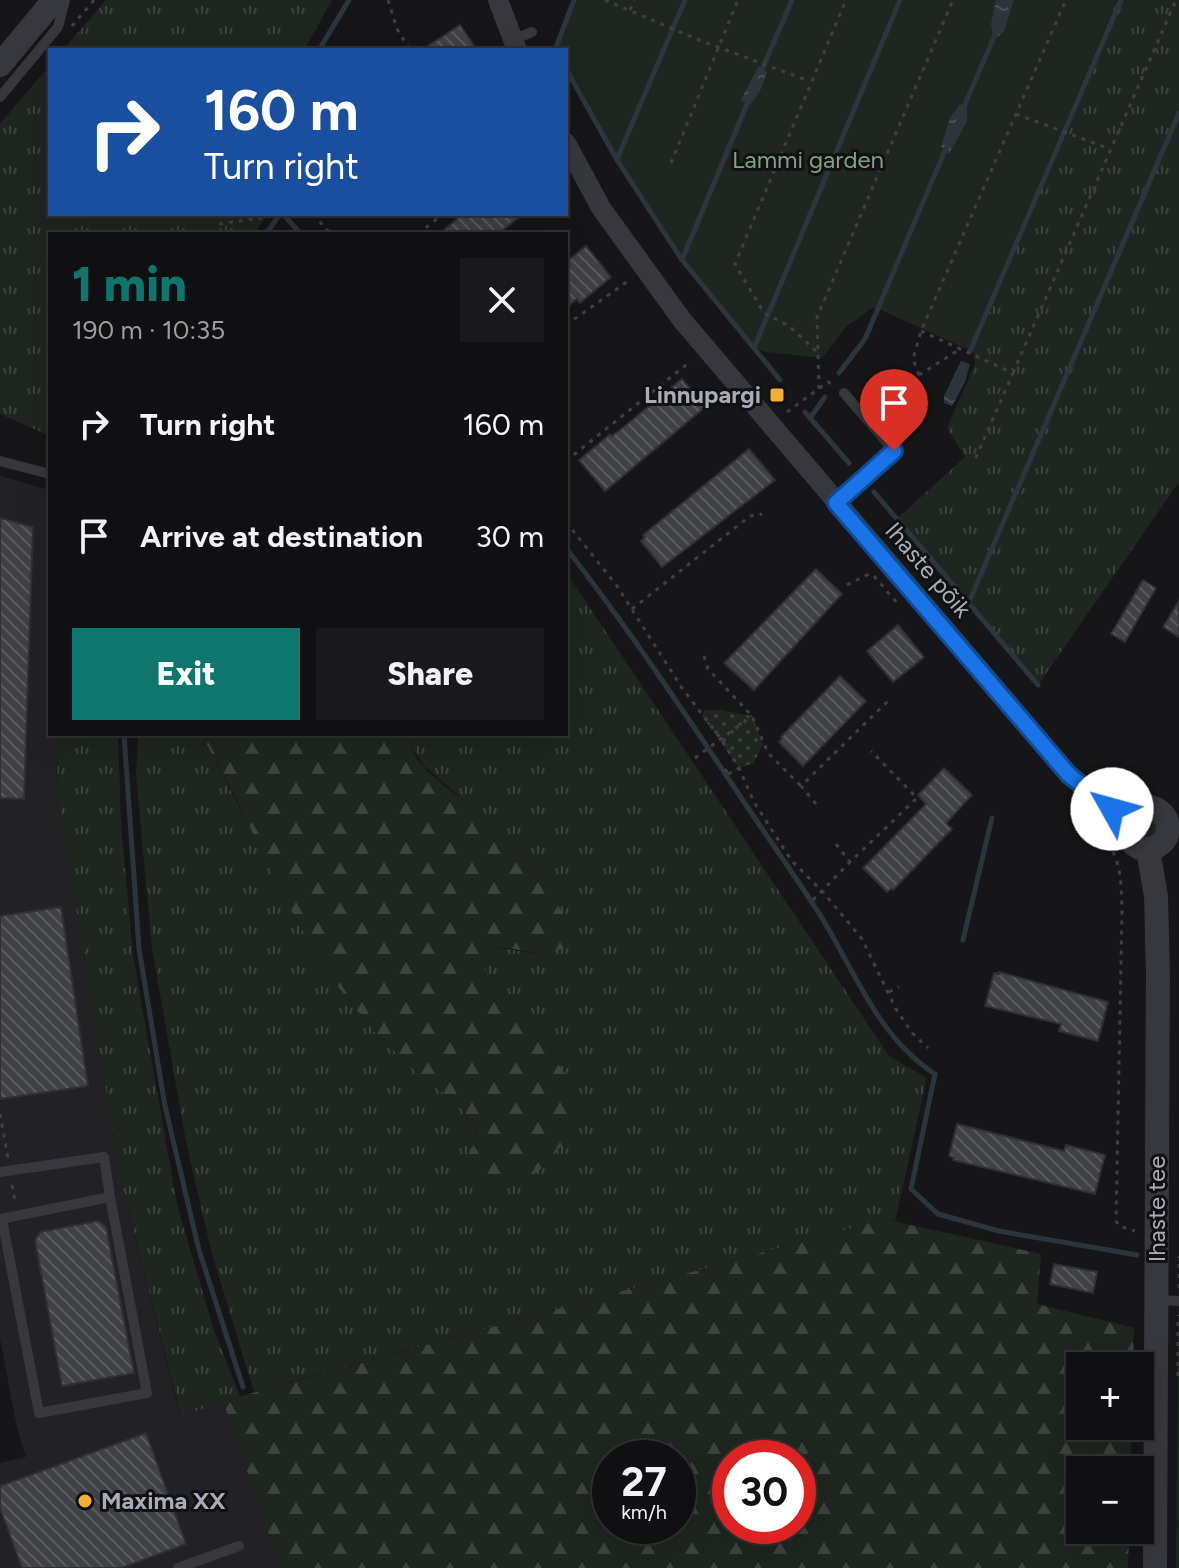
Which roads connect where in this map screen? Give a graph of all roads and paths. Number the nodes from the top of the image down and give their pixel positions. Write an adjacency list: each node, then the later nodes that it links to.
1 (54, 0): 17 (street)
2 (65, 0): 19 (lane)
3 (388, 0): 16 (path)
4 (498, 0): 14 (street)
5 (605, 0): 12 (path)
6 (634, 0): 12 (path)
7 (738, 0): 15 (path)
8 (846, 0): 18 (path)
9 (953, 0): 34 (path)
10 (1066, 0): 20 (path)
11 (1176, 0): 22 (path)
12 (630, 10): 15 (path)
13 (532, 32): 14 (lane)
14 (515, 45)
15 (719, 46): 18 (path); 23 (path)
16 (409, 48)
17 (0, 65)
18 (811, 81): 34 (path)
19 (0, 97)
20 (1016, 114): 22 (path); 32 (path)
21 (568, 147): 46 (street, Ihaste põik)
22 (1111, 149): 36 (path)
23 (671, 163)
24 (276, 216): 27 (path)
25 (315, 216): 28 (path)
26 (440, 216): 29 (path)
27 (219, 224)
28 (329, 232)
29 (420, 232)
30 (634, 277): 31 (path)
31 (568, 324)
32 (921, 331): 33 (path); 33 (path)
33 (960, 349): 36 (path)
34 (818, 353): 38 (path)
35 (697, 357): 42 (path)
36 (1013, 373): 44 (path)
37 (910, 385): 41 (lane)
38 (819, 389): 39 (path); 40 (path)
39 (844, 393): 41 (lane)
40 (787, 412)
41 (871, 424): 46 (lane)
42 (568, 459)
43 (0, 461): 45 (lane)
44 (973, 464)
45 (48, 473)
46 (836, 503): 66 (street, Ihaste põik)
47 (762, 514): 53 (path)
48 (568, 525): 53 (path)
49 (865, 563): 50 (path)
50 (871, 573): 51 (path); 52 (path)
51 (847, 585)
52 (903, 608)
53 (632, 609): 57 (path)
54 (704, 656): 56 (path)
55 (890, 699): 62 (path)
56 (752, 716): 57 (path); 62 (path)
57 (721, 739): 59 (path); 60 (path)
58 (871, 751): 69 (path)
59 (695, 758)
60 (739, 768): 61 (path); 70 (path)
61 (727, 773)
62 (801, 786): 63 (path)
63 (816, 804)
64 (1171, 806): 66 (street); 68 (street)
65 (1084, 811): 78 (path)
66 (1127, 820): 68 (street)
67 (836, 844): 69 (path)
68 (1148, 850): 78 (street, Ihaste tee)
69 (850, 862): 70 (path)
70 (823, 892): 71 (path); 73 (path)
71 (813, 900)
72 (899, 987): 73 (path)
73 (889, 992): 74 (path)
74 (928, 1048)
75 (0, 1172): 76 (lane)
76 (110, 1197): 77 (lane); 77 (lane)
77 (1, 1219)
78 (1156, 1232): 81 (street, Ihaste tee)
79 (1179, 1256): 80 (path)
80 (1179, 1264)
81 (1167, 1300): 84 (street, Ihaste tee)
82 (239, 1546): 83 (lane)
83 (178, 1568)
84 (1155, 1568)

